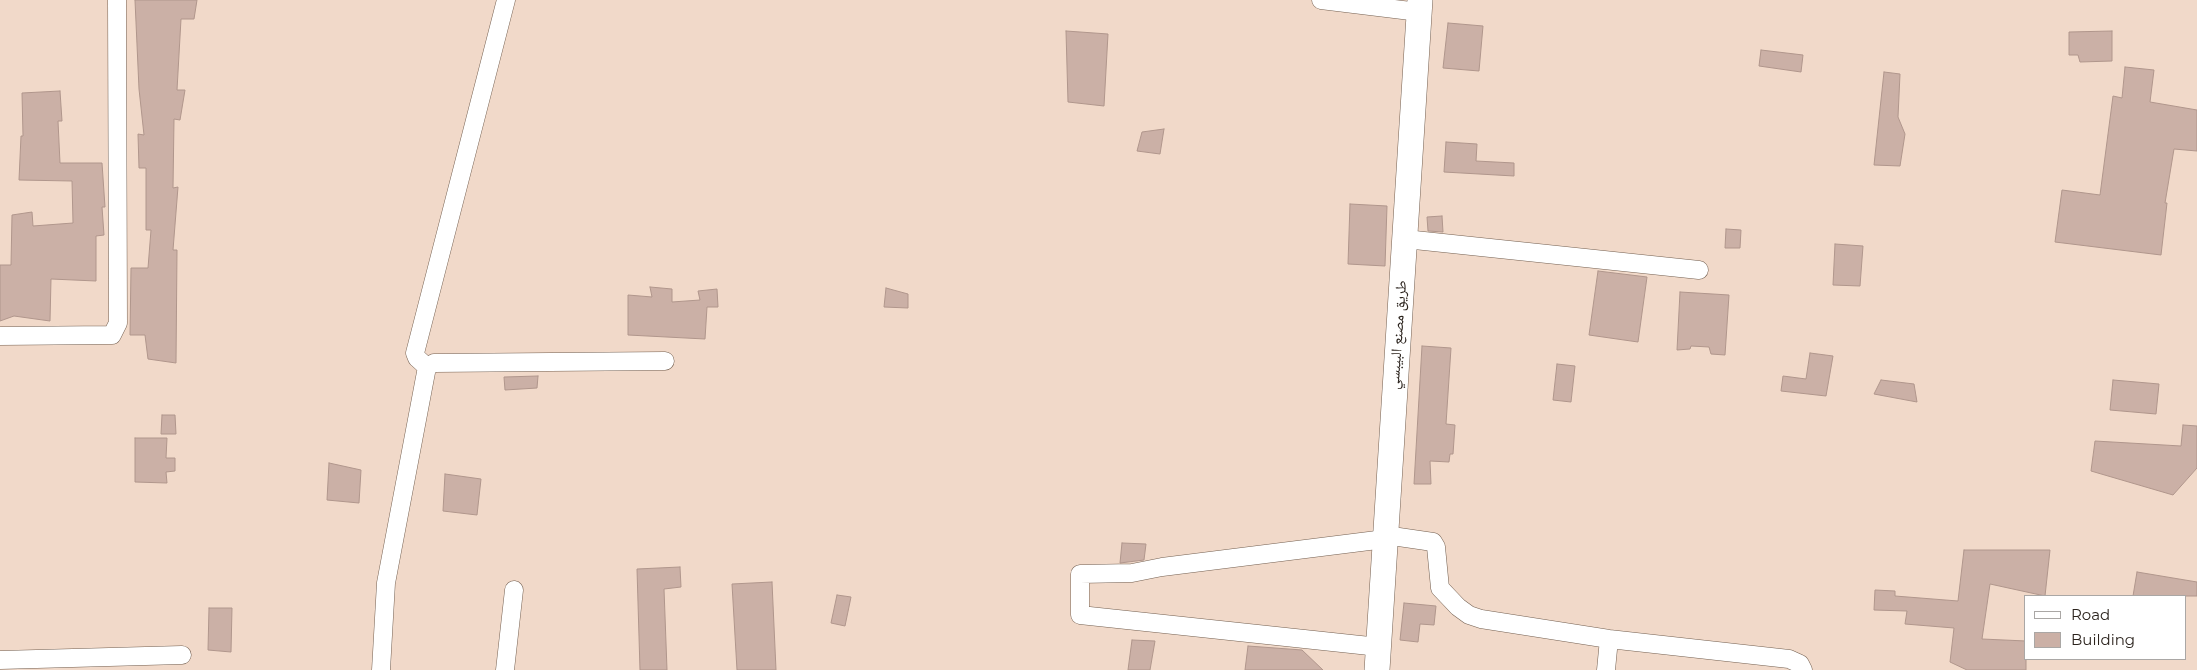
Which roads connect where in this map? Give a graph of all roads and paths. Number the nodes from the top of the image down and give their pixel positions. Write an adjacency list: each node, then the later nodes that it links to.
1 (117, 0): 7 (street)
2 (506, 0): 9 (street)
3 (1321, 0): 4 (street)
4 (1420, 6): 5 (main road, طريق مصنع البيبسي)
5 (1405, 239): 6 (street); 10 (main road, طريق مصنع البيبسي)
6 (1699, 270)
7 (0, 336)
8 (665, 361): 9 (street)
9 (427, 366): 16 (street)
10 (1385, 537): 12 (street); 14 (main road, طريق مصنع البيبسي); 14 (street)
11 (514, 590): 17 (street)
12 (1609, 639): 18 (street); 19 (street)
13 (182, 655): 15 (street)
14 (1378, 659)
15 (0, 660)
16 (381, 670)
17 (505, 670)
18 (1606, 670)
19 (1803, 670)

